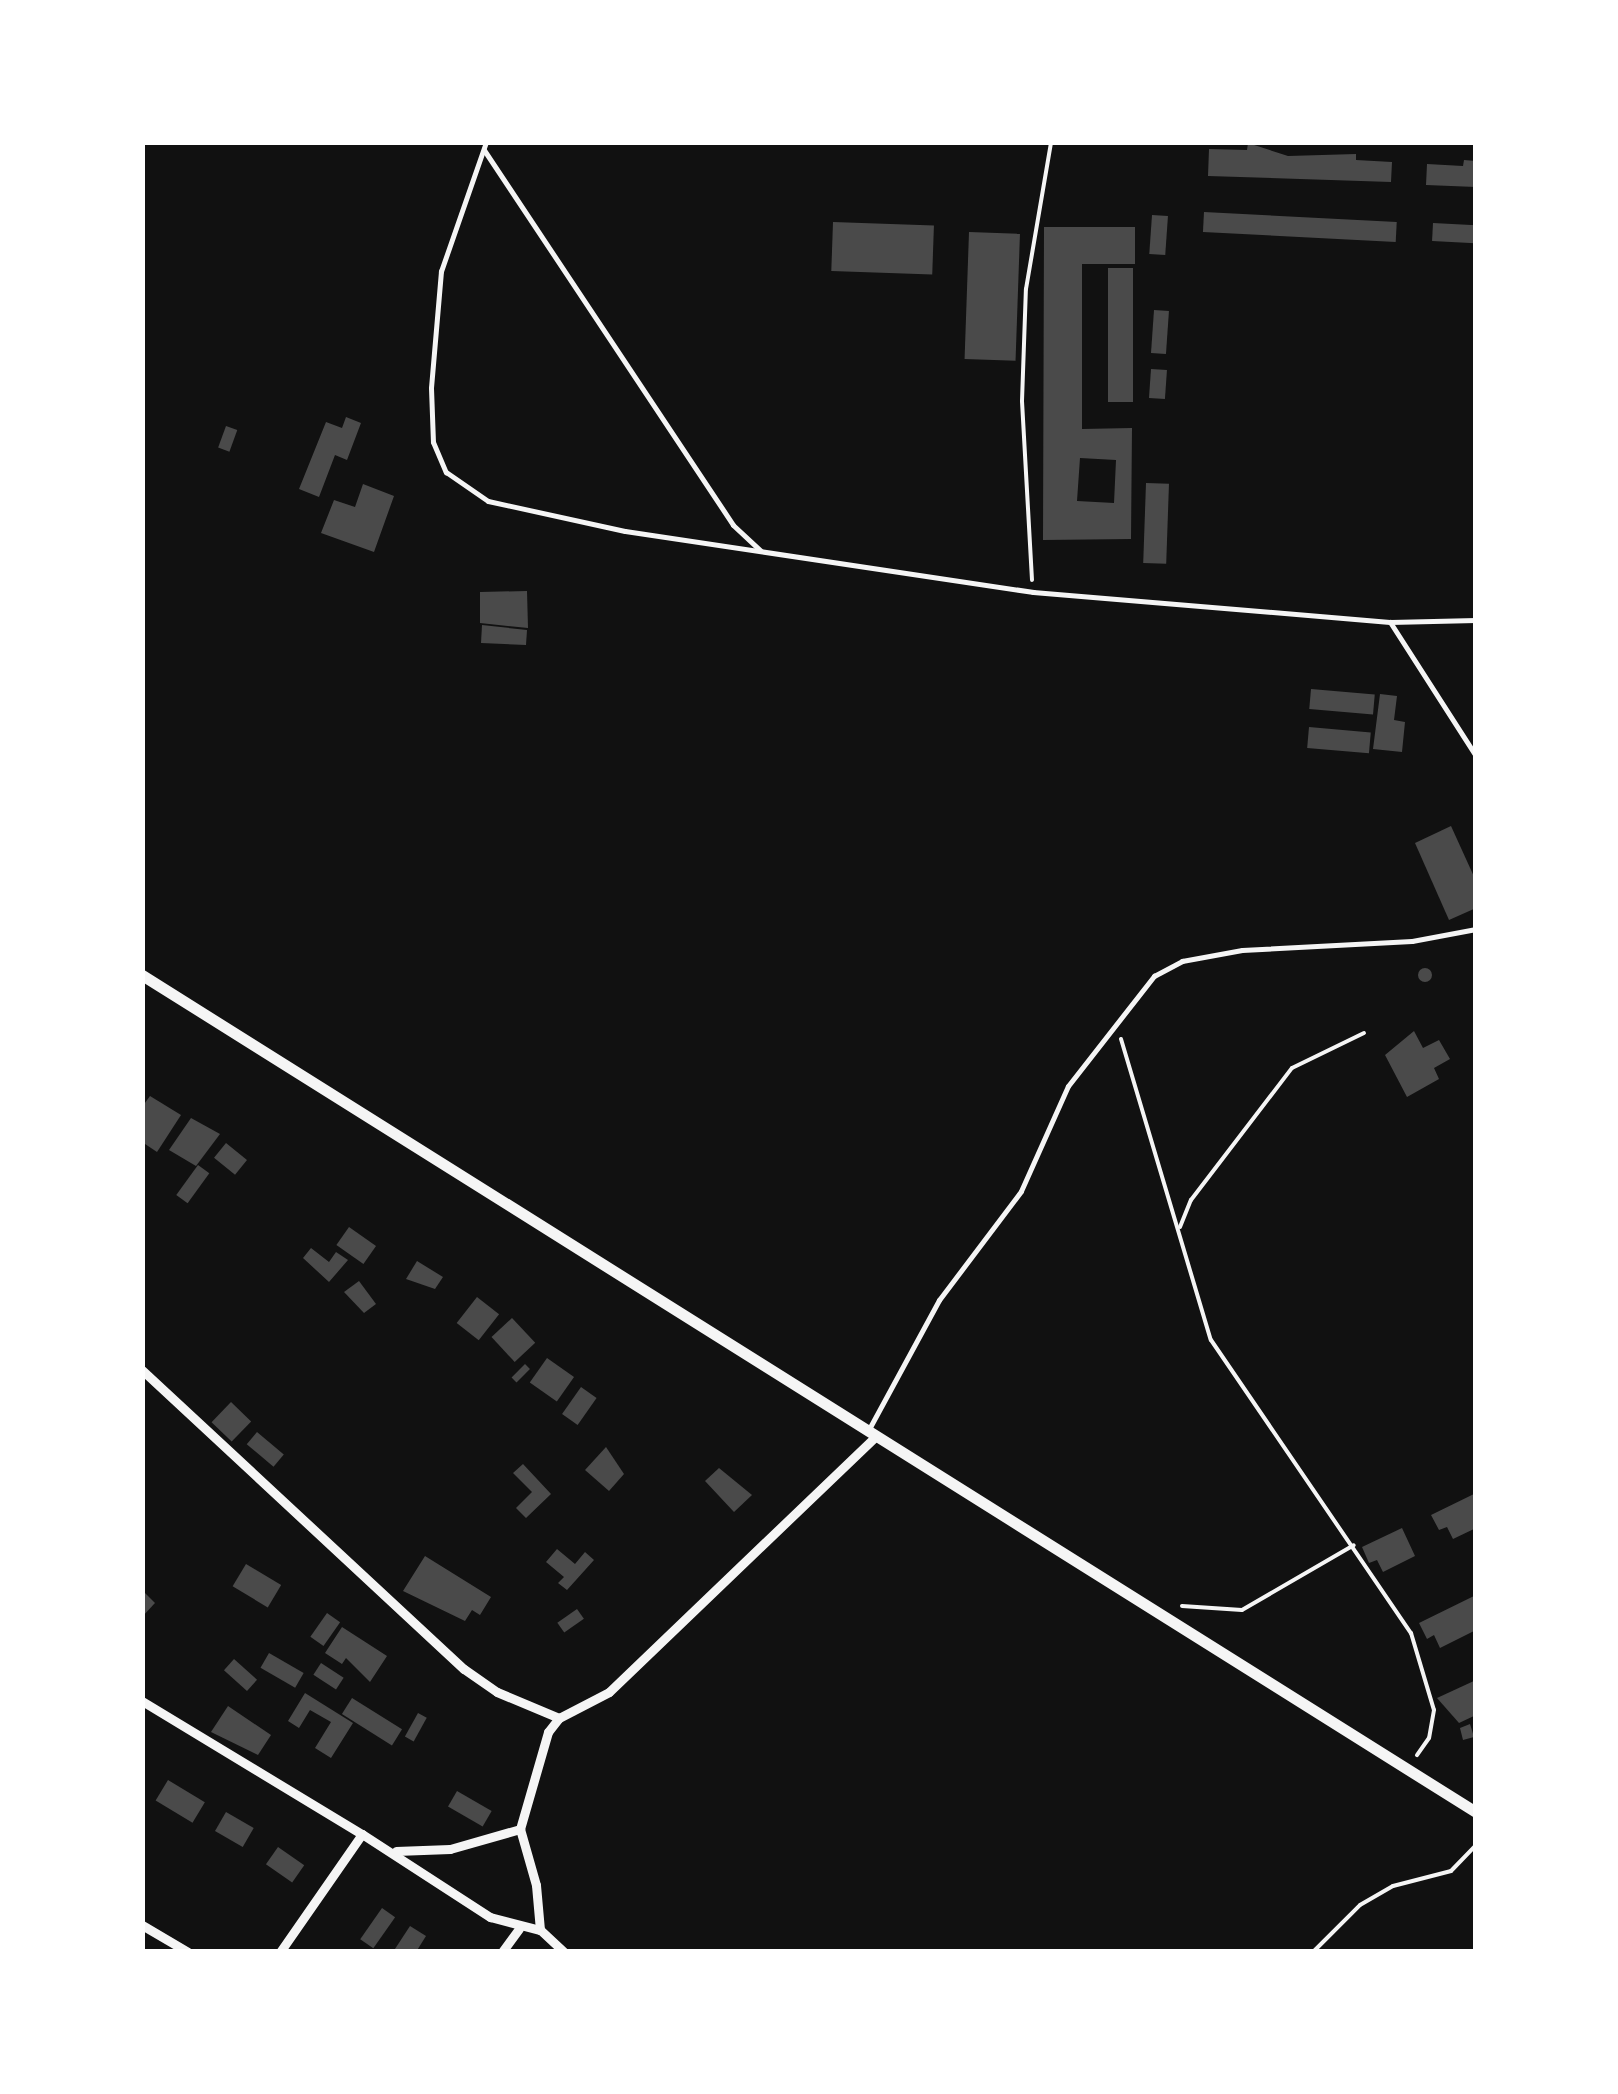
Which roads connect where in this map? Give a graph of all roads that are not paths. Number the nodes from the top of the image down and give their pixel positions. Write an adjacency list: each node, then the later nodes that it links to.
1 (485, 145): 2 (lane); 2 (lane)
2 (763, 553): 4 (lane)
3 (1476, 620): 4 (lane)
4 (1390, 622): 5 (lane)
5 (1476, 756)
6 (1476, 929): 9 (lane)
7 (142, 976): 9 (street)
8 (142, 1370): 11 (street)
9 (872, 1433): 11 (street); 12 (street)
10 (142, 1701): 14 (street)
11 (559, 1718): 13 (street)
12 (1476, 1812)
13 (520, 1829): 15 (street); 18 (street)
14 (362, 1834): 15 (street); 20 (street)
15 (392, 1851): 17 (street)
16 (142, 1925): 19 (street)
17 (519, 1929): 18 (street); 21 (street)
18 (540, 1930): 22 (street)
19 (188, 1952)
20 (280, 1952)
21 (502, 1952)
22 (564, 1952)

